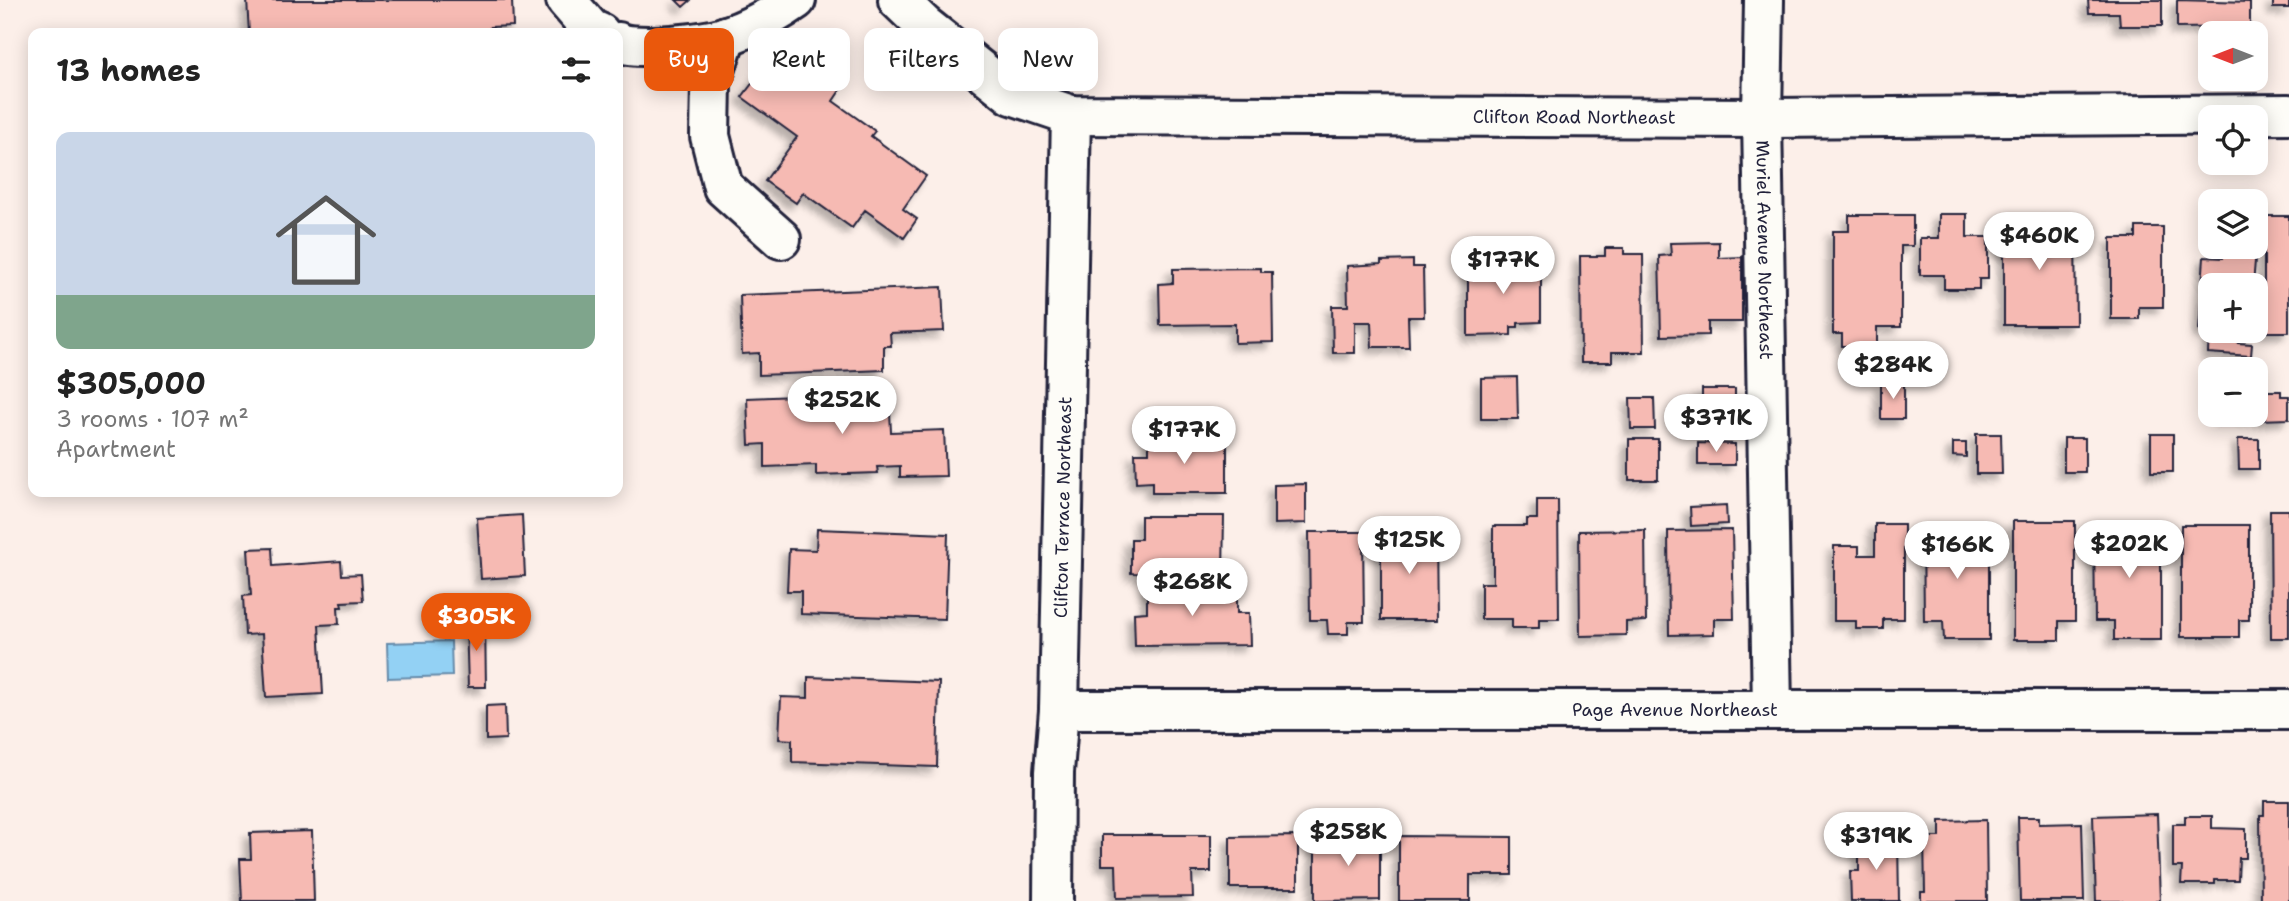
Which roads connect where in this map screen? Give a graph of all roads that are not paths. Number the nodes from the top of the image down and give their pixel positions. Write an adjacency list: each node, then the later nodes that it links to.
1 (566, 0): 5 (street)
2 (796, 0): 6 (street)
3 (898, 0): 11 (street, Clifton Road Northeast)
4 (1765, 0): 12 (street, Muriel Avenue Northeast)
5 (590, 28)
6 (734, 32)
7 (623, 44): 8 (street)
8 (644, 45)
9 (711, 91): 13 (street)
10 (2289, 114): 12 (street, Clifton Road Northeast)
11 (1071, 116): 12 (street, Clifton Road Northeast); 14 (street, Clifton Terrace Northeast)
12 (1762, 118): 15 (street, Muriel Avenue Northeast)
13 (780, 239)
14 (1059, 710): 15 (street, Page Avenue Northeast); 17 (street, Clifton Terrace Northeast)
15 (1772, 710): 16 (street, Page Avenue Northeast)
16 (2289, 710)
17 (1053, 901)

